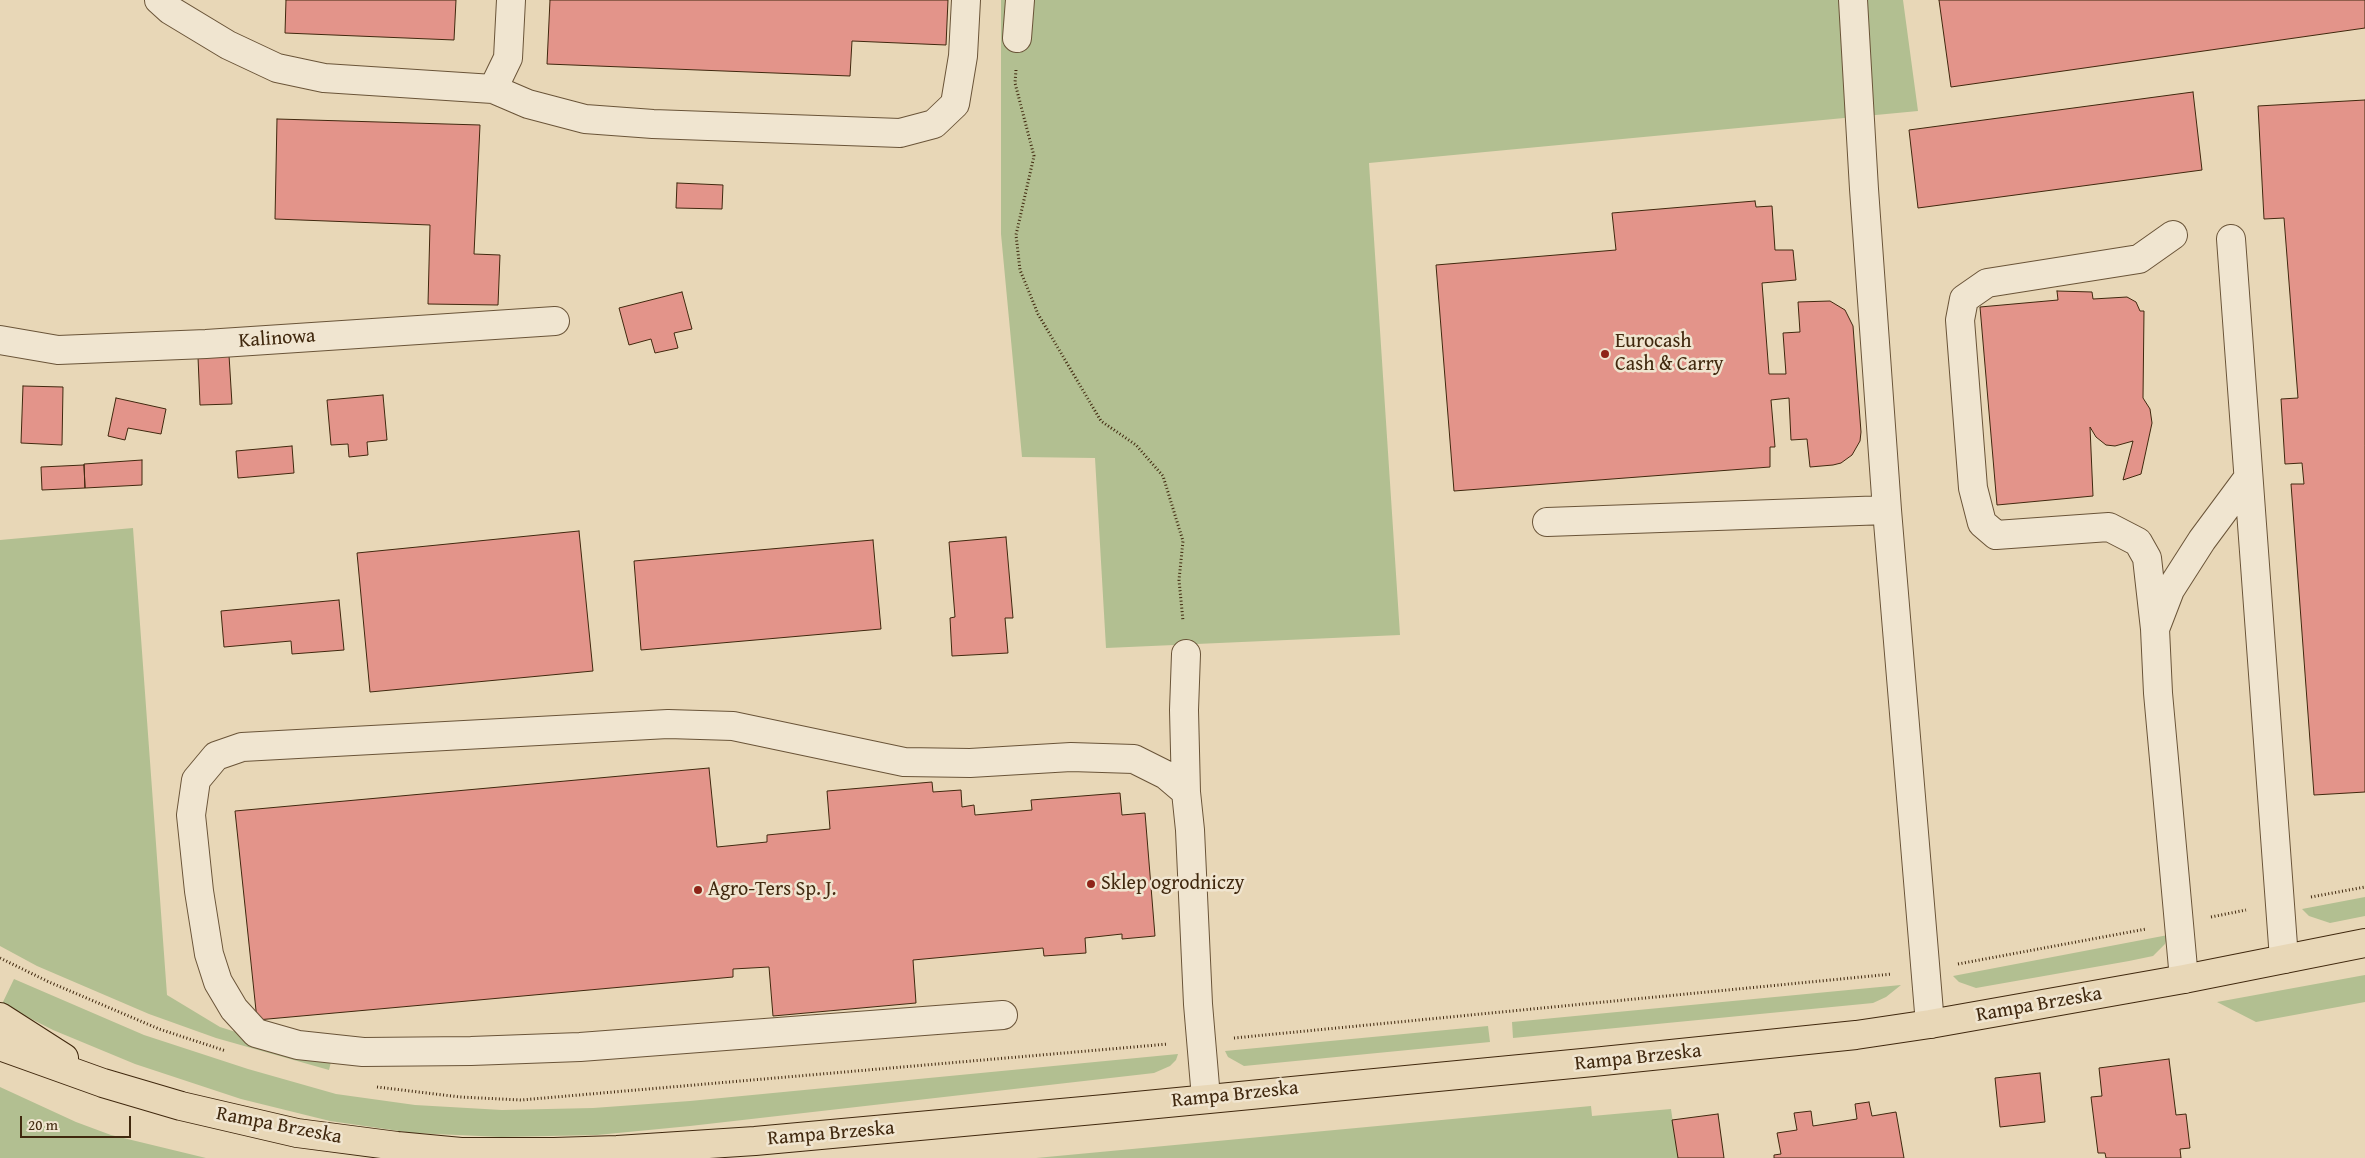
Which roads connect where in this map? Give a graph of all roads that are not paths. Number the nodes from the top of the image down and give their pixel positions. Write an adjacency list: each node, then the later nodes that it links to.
1 (159, 0): 7 (street)
2 (511, 0): 7 (street)
3 (966, 0): 7 (street)
4 (1020, 0): 6 (street)
5 (1853, 0): 13 (street)
6 (1017, 38)
7 (493, 89)
8 (2173, 235): 15 (street)
9 (2231, 239): 12 (street)
10 (555, 321): 11 (street, Kalinowa)
11 (0, 340)
12 (2248, 478): 15 (street); 19 (street)
13 (1887, 510): 14 (street); 23 (street)
14 (1547, 522)
15 (2155, 629): 20 (street)
16 (1186, 654): 17 (street)
17 (1186, 792): 21 (street); 26 (street)
18 (2365, 943): 19 (highway, Rampa Brzeska)
19 (2284, 959): 20 (highway, Rampa Brzeska)
20 (2184, 979): 23 (highway, Rampa Brzeska)
21 (1003, 1015)
22 (0, 1017): 25 (highway, Rampa Brzeska)
23 (1930, 1024): 26 (highway, Rampa Brzeska)
24 (0, 1046): 25 (highway, Rampa Brzeska)
25 (103, 1083): 26 (highway, Rampa Brzeska)
26 (1206, 1098)

